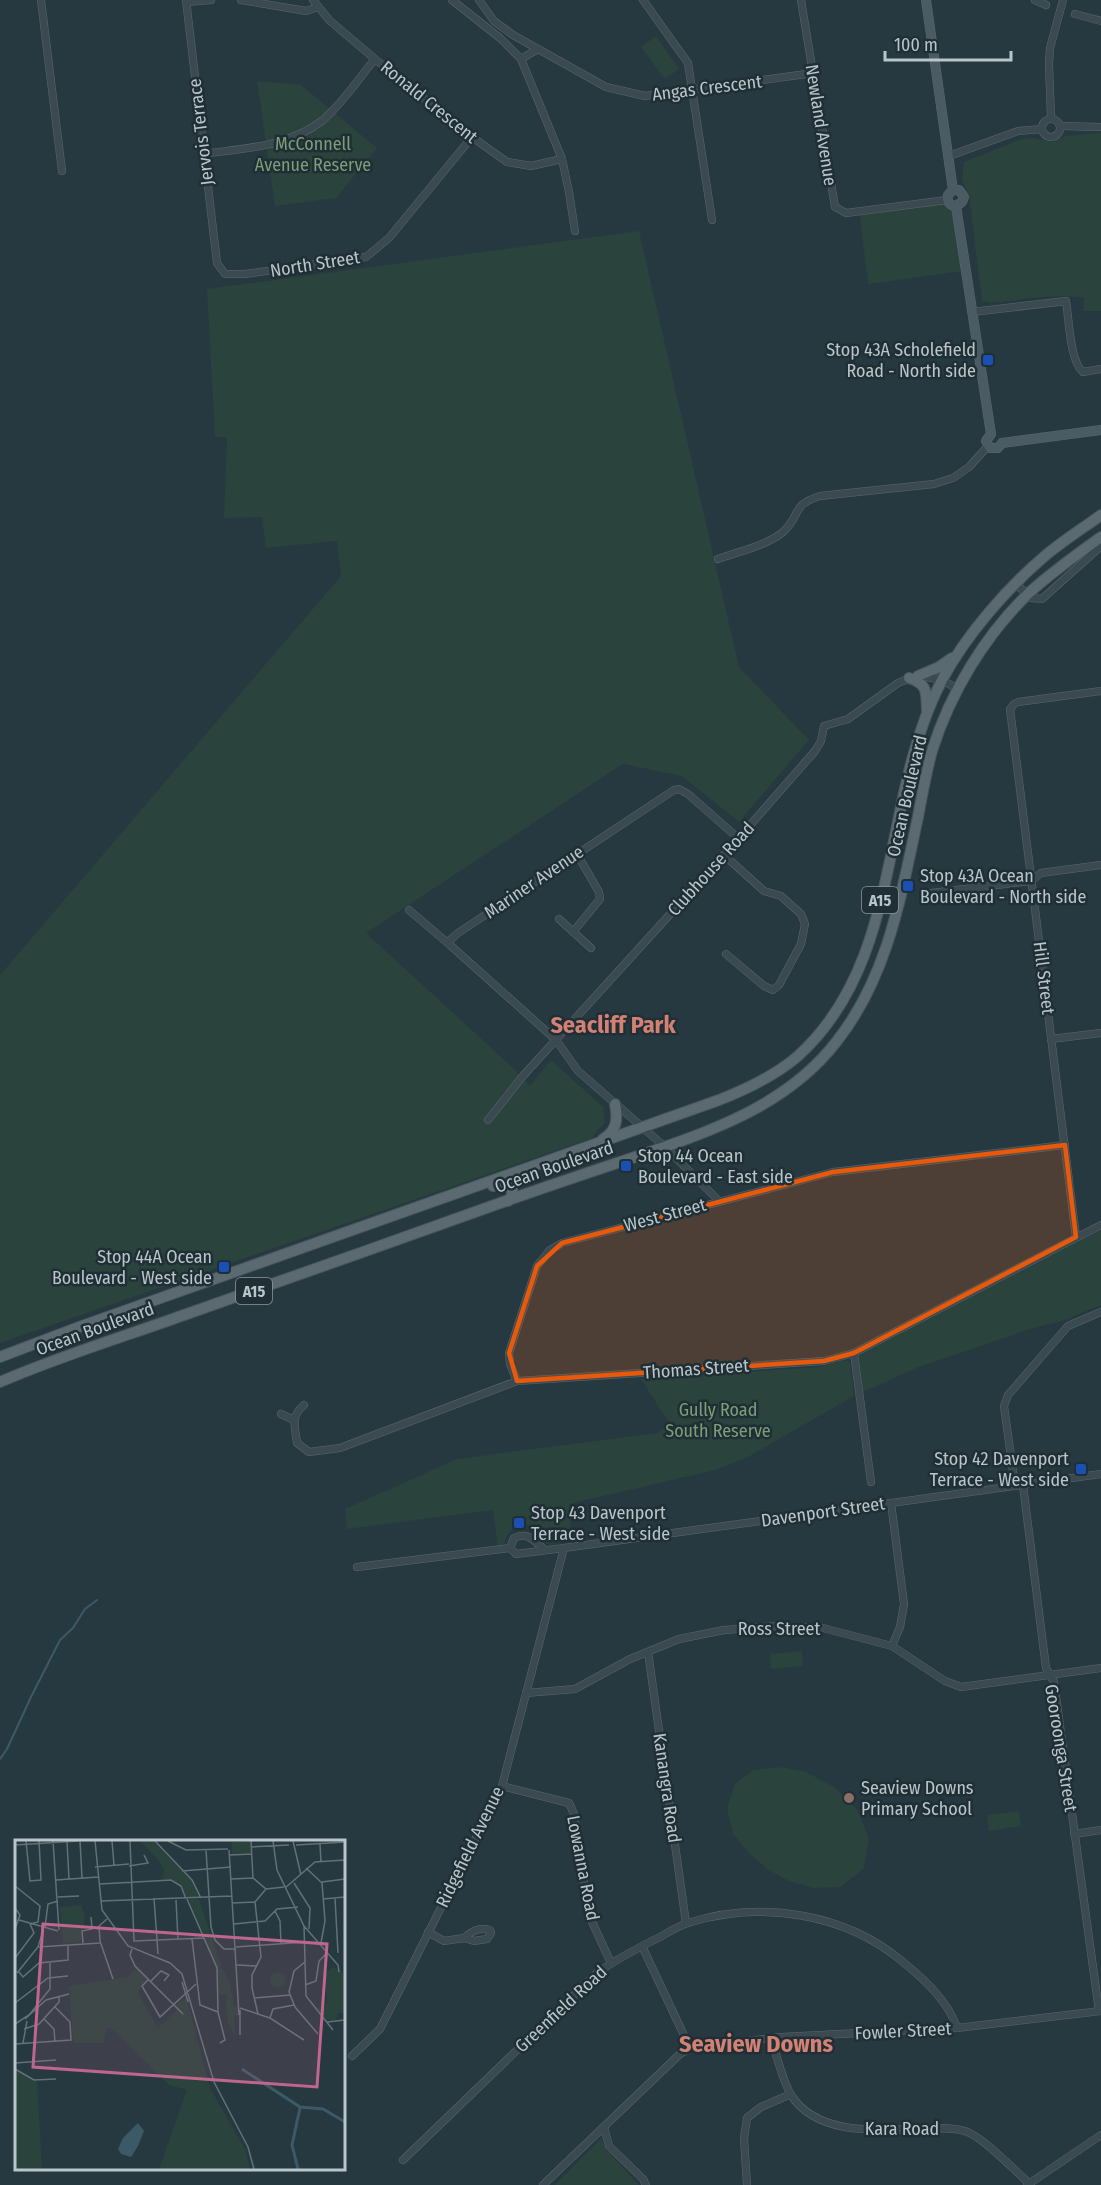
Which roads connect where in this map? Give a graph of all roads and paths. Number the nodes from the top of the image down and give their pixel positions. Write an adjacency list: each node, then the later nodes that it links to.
1 (41, 0): 29 (street)
2 (211, 0): 11 (street)
3 (241, 0): 12 (street)
4 (452, 0): 18 (street)
5 (479, 0): 16 (street, Angas Crescent)
6 (643, 0): 20 (street)
7 (801, 0): 19 (street, Newland Avenue)
8 (926, 0): 27 (street)
9 (1035, 0): 13 (street)
10 (1063, 0): 21 (street)
11 (186, 1): 26 (street, Jervois Terrace)
12 (315, 3): 17 (street, Ronald Crescent)
13 (1046, 5)
14 (1075, 14): 15 (street)
15 (1101, 21)
16 (538, 49): 18 (street); 20 (street, Angas Crescent)
17 (375, 59): 25 (street, Ronald Crescent); 26 (street)
18 (521, 59): 28 (street)
19 (814, 73): 20 (street, Angas Crescent); 31 (street, Newland Avenue)
20 (693, 90): 33 (street)
21 (1051, 118): 22 (street); 24 (street)
22 (1060, 126): 23 (street); 24 (street)
23 (1101, 127)
24 (1042, 129): 27 (street)
25 (472, 137): 28 (street, Ronald Crescent); 35 (street, North Street)
26 (203, 154): 35 (street, Jervois Terrace)
27 (949, 156): 30 (street)
28 (562, 159): 34 (street)
29 (62, 171)
30 (953, 190): 31 (street); 32 (street)
31 (948, 200): 32 (street)
32 (956, 206): 36 (street)
33 (712, 220)
34 (575, 231)
35 (217, 263)
36 (972, 312): 37 (street); 39 (street)
37 (1101, 369)
38 (1101, 430): 40 (street)
39 (991, 434): 40 (street); 41 (street)
40 (1002, 443): 41 (street)
41 (988, 446): 45 (street)
42 (1101, 515): 46 (main road, Ocean Boulevard / A15)
43 (1101, 537): 47 (main road, Ocean Boulevard / A15)
44 (1101, 546): 47 (street)
45 (718, 559)
46 (1016, 584): 47 (street); 48 (main road, Ocean Boulevard / A15)
47 (1027, 595): 51 (main road, Ocean Boulevard / A15)
48 (962, 649): 49 (main road); 50 (main road, Ocean Boulevard / A15)
49 (913, 677): 50 (street); 53 (main road); 54 (street, Clubhouse Road)
50 (942, 680): 51 (street); 53 (main road, Ocean Boulevard / A15)
51 (958, 689): 73 (main road, Ocean Boulevard / A15)
52 (1101, 691): 58 (street, Hill Street)
53 (927, 717): 71 (main road, Ocean Boulevard / A15)
54 (738, 838): 55 (street, Mariner Avenue); 56 (street, Clubhouse Road)
55 (577, 854): 62 (street); 63 (street, Mariner Avenue)
56 (724, 855): 65 (street); 68 (street, Clubhouse Road)
57 (1101, 865): 58 (street)
58 (1031, 881): 59 (street); 67 (street, Hill Street)
59 (932, 893)
60 (408, 910): 63 (street)
61 (559, 919): 62 (street)
62 (573, 932): 64 (street)
63 (450, 945): 68 (street)
64 (591, 948)
65 (726, 954)
66 (1101, 1032): 67 (street)
67 (1051, 1039): 72 (street, Hill Street)
68 (556, 1040): 69 (street); 70 (street, Clubhouse Road)
69 (615, 1104): 71 (street); 74 (main road)
70 (488, 1120)
71 (642, 1129): 73 (street); 74 (main road, Ocean Boulevard / A15)
72 (1065, 1145): 77 (street, West Street); 79 (street, Hill Street)
73 (665, 1147): 76 (main road, Ocean Boulevard / A15); 77 (street)
74 (578, 1151): 75 (main road, Ocean Boulevard / A15)
75 (469, 1190): 76 (main road); 82 (main road, Ocean Boulevard / A15)
76 (508, 1201): 84 (main road, Ocean Boulevard / A15)
77 (719, 1201): 83 (street, West Street)
78 (1101, 1225): 79 (street, Thomas Street)
79 (1076, 1237): 81 (street, Thomas Street)
80 (1101, 1312): 91 (street)
81 (854, 1353): 83 (street, Thomas Street); 89 (street)
82 (0, 1357)
83 (517, 1381): 87 (street, Thomas Street)
84 (0, 1382)
85 (304, 1405): 87 (street)
86 (281, 1413): 87 (street)
87 (294, 1420)
88 (1101, 1474): 90 (street, Davenport Street)
89 (871, 1482)
90 (1023, 1485): 91 (street, Davenport Street); 100 (street, Gooroonga Street)
91 (1015, 1486): 92 (street, Davenport Street)
92 (891, 1503): 94 (street, Davenport Street); 97 (street)
93 (510, 1548): 95 (street, Davenport Street); 95 (street, Davenport Street); 96 (street, Davenport Street)
94 (564, 1548): 95 (street, Davenport Street); 101 (street, Ridgefield Avenue)
95 (545, 1550)
96 (357, 1567)
97 (892, 1646): 98 (street, Ross Street); 100 (street, Ross Street)
98 (648, 1652): 101 (street, Ross Street); 105 (street, Kanangra Road)
99 (1101, 1668): 100 (street, Ross Street)
100 (1049, 1675): 104 (street, Gooroonga Street)
101 (526, 1693): 102 (street, Ridgefield Avenue)
102 (502, 1786): 106 (street, Ridgefield Avenue); 109 (street, Lowanna Road)
103 (1101, 1830): 104 (street)
104 (1074, 1833): 110 (street, Gooroonga Street)
105 (686, 1923): 108 (street, Greenfield Road); 111 (street, Greenfield Road)
106 (428, 1932): 107 (street); 114 (street, Ridgefield Avenue)
107 (464, 1938)
108 (642, 1946): 109 (street, Greenfield Road); 113 (street)
109 (610, 1963): 118 (street, Greenfield Road)
110 (1100, 2011): 111 (street, Fowler Street)
111 (957, 2028): 112 (street, Fowler Street)
112 (771, 2039): 113 (street, Fowler Street); 115 (street, Kara Road)
113 (690, 2049): 116 (street)
114 (352, 2056)
115 (791, 2094): 119 (street, Kara Road); 122 (street)
116 (604, 2127): 120 (street); 121 (street)
117 (1101, 2135): 119 (street)
118 (403, 2160)
119 (1028, 2184)
120 (543, 2185)
121 (646, 2185)
122 (747, 2185)

